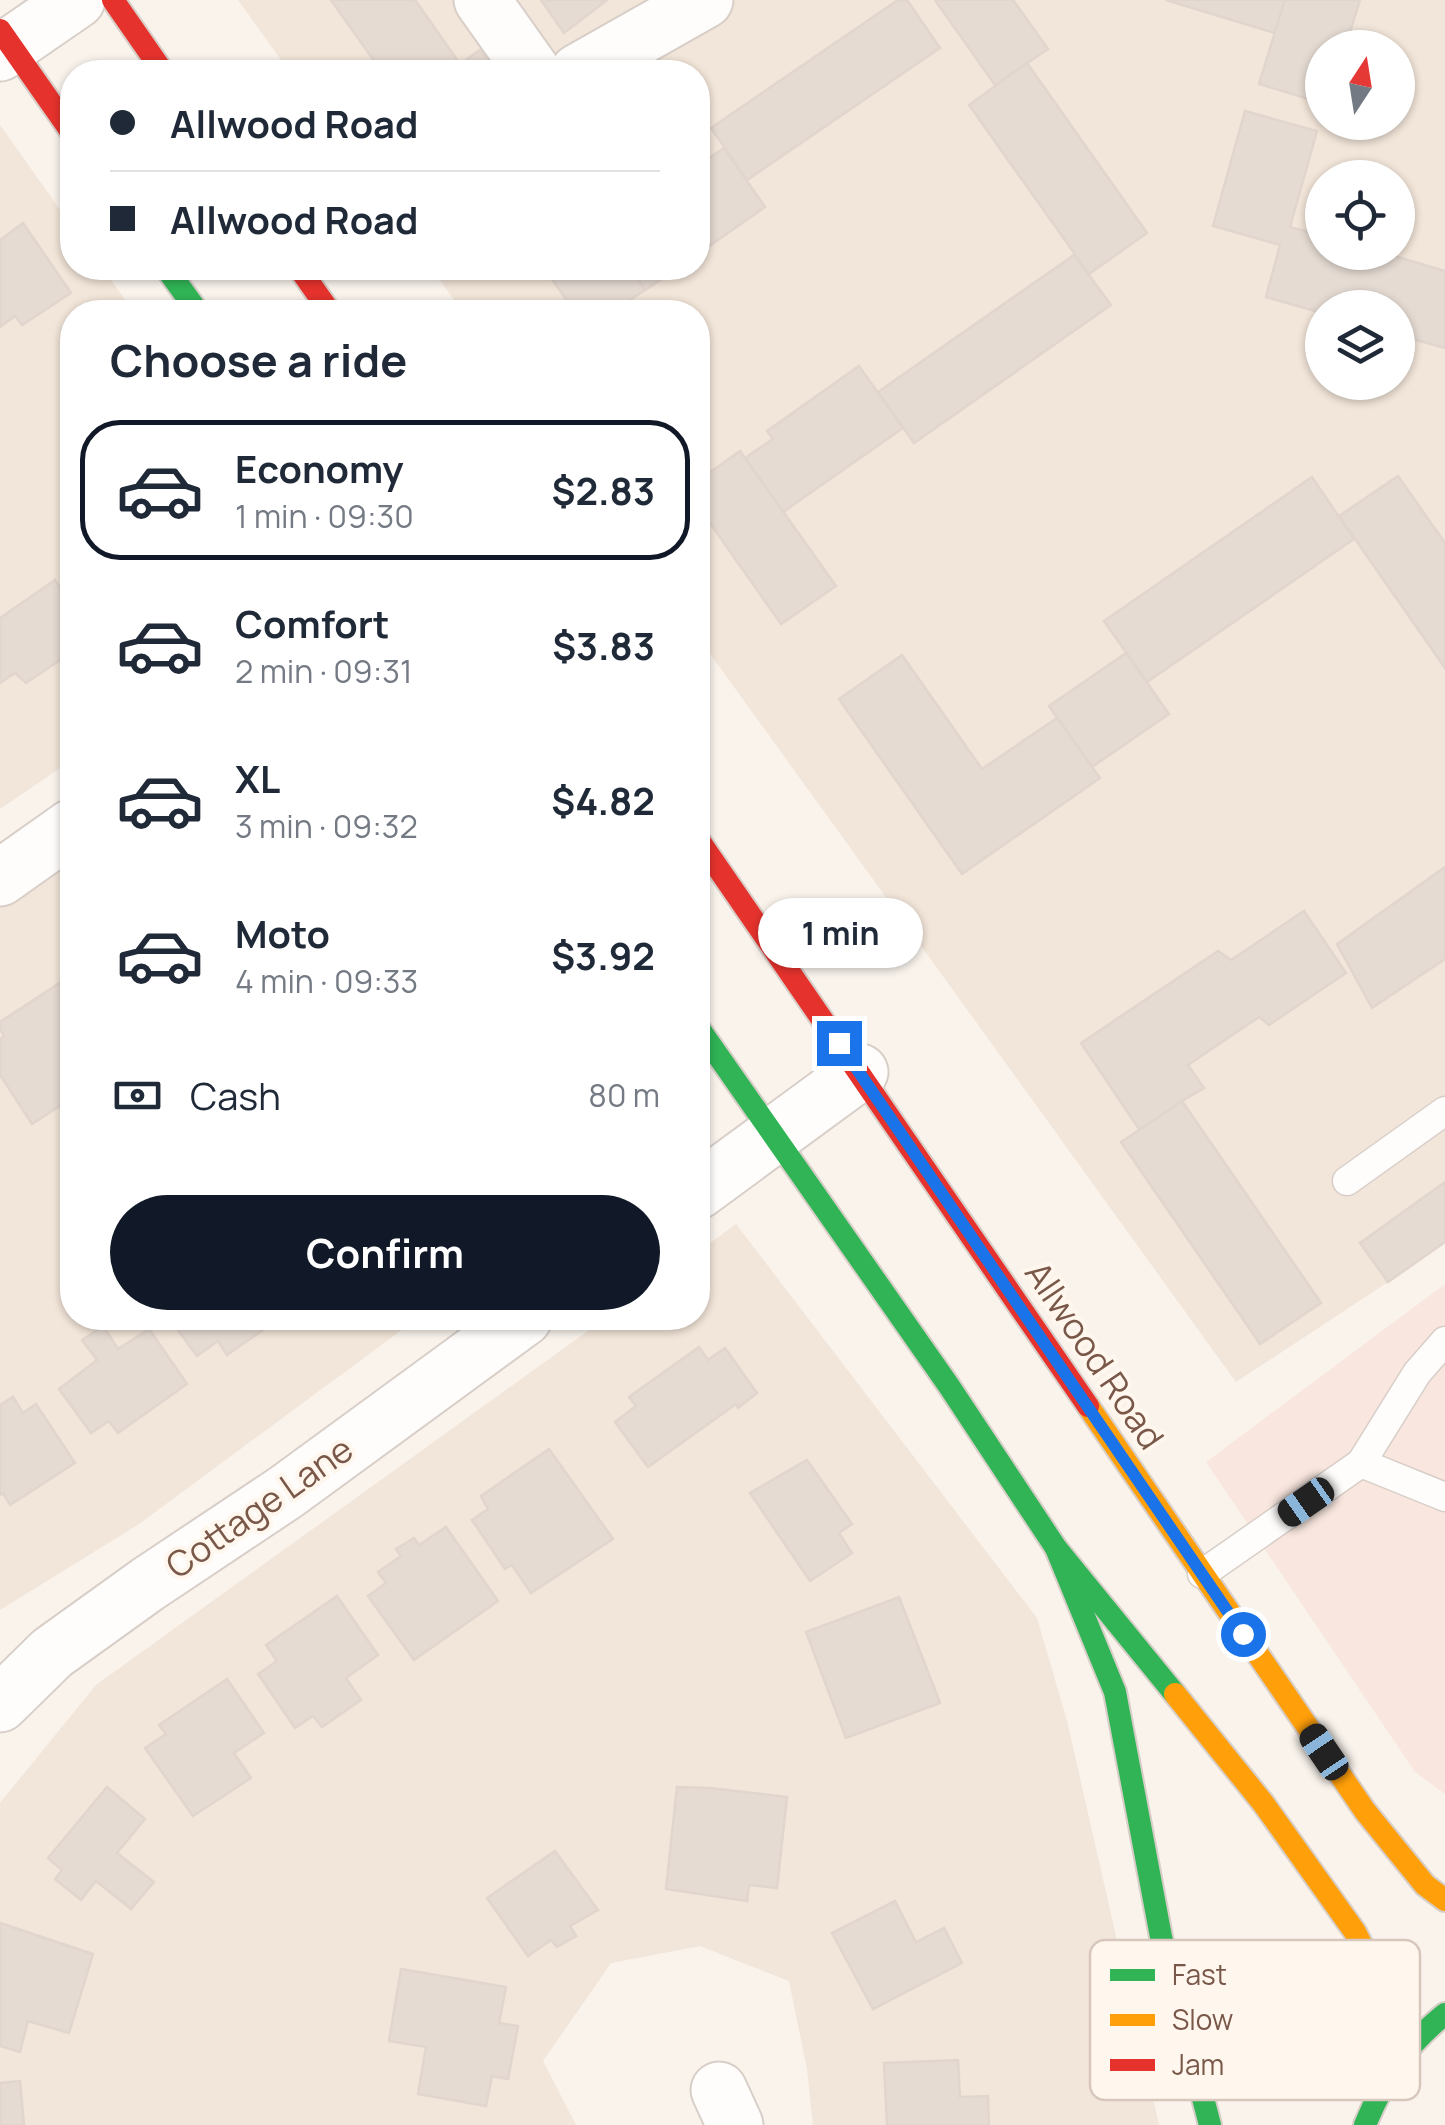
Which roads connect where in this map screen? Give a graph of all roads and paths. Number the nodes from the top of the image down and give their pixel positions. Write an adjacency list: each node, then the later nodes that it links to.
1 (77, 0): 5 (street)
2 (113, 0): 6 (main road)
3 (482, 0): 7 (street)
4 (706, 0): 8 (street)
5 (4, 42): 9 (main road)
6 (155, 60)
7 (524, 60)
8 (599, 60)
9 (60, 117)
10 (60, 836): 12 (street)
11 (710, 856): 14 (main road, Allwood Road)
12 (0, 878)
13 (710, 1044): 16 (main road)
14 (860, 1072): 16 (street); 24 (main road, Allwood Road)
15 (1445, 1111): 18 (lane)
16 (773, 1135): 17 (street); 23 (main road)
17 (710, 1181)
18 (1346, 1181)
19 (508, 1330): 25 (street, Cottage Lane)
20 (1445, 1341): 21 (lane)
21 (1361, 1463): 22 (lane); 24 (lane)
22 (1445, 1497)
23 (1056, 1548): 27 (main road); 28 (main road)
24 (1202, 1574): 26 (main road, Allwood Road)
25 (0, 1704)
26 (1445, 1900)
27 (1162, 1940)
28 (1359, 1940)
29 (1445, 2014): 30 (main road)
30 (1420, 2033)
31 (1203, 2100): 33 (main road)
32 (1376, 2100): 34 (main road)
33 (1210, 2125)
34 (1365, 2125)

